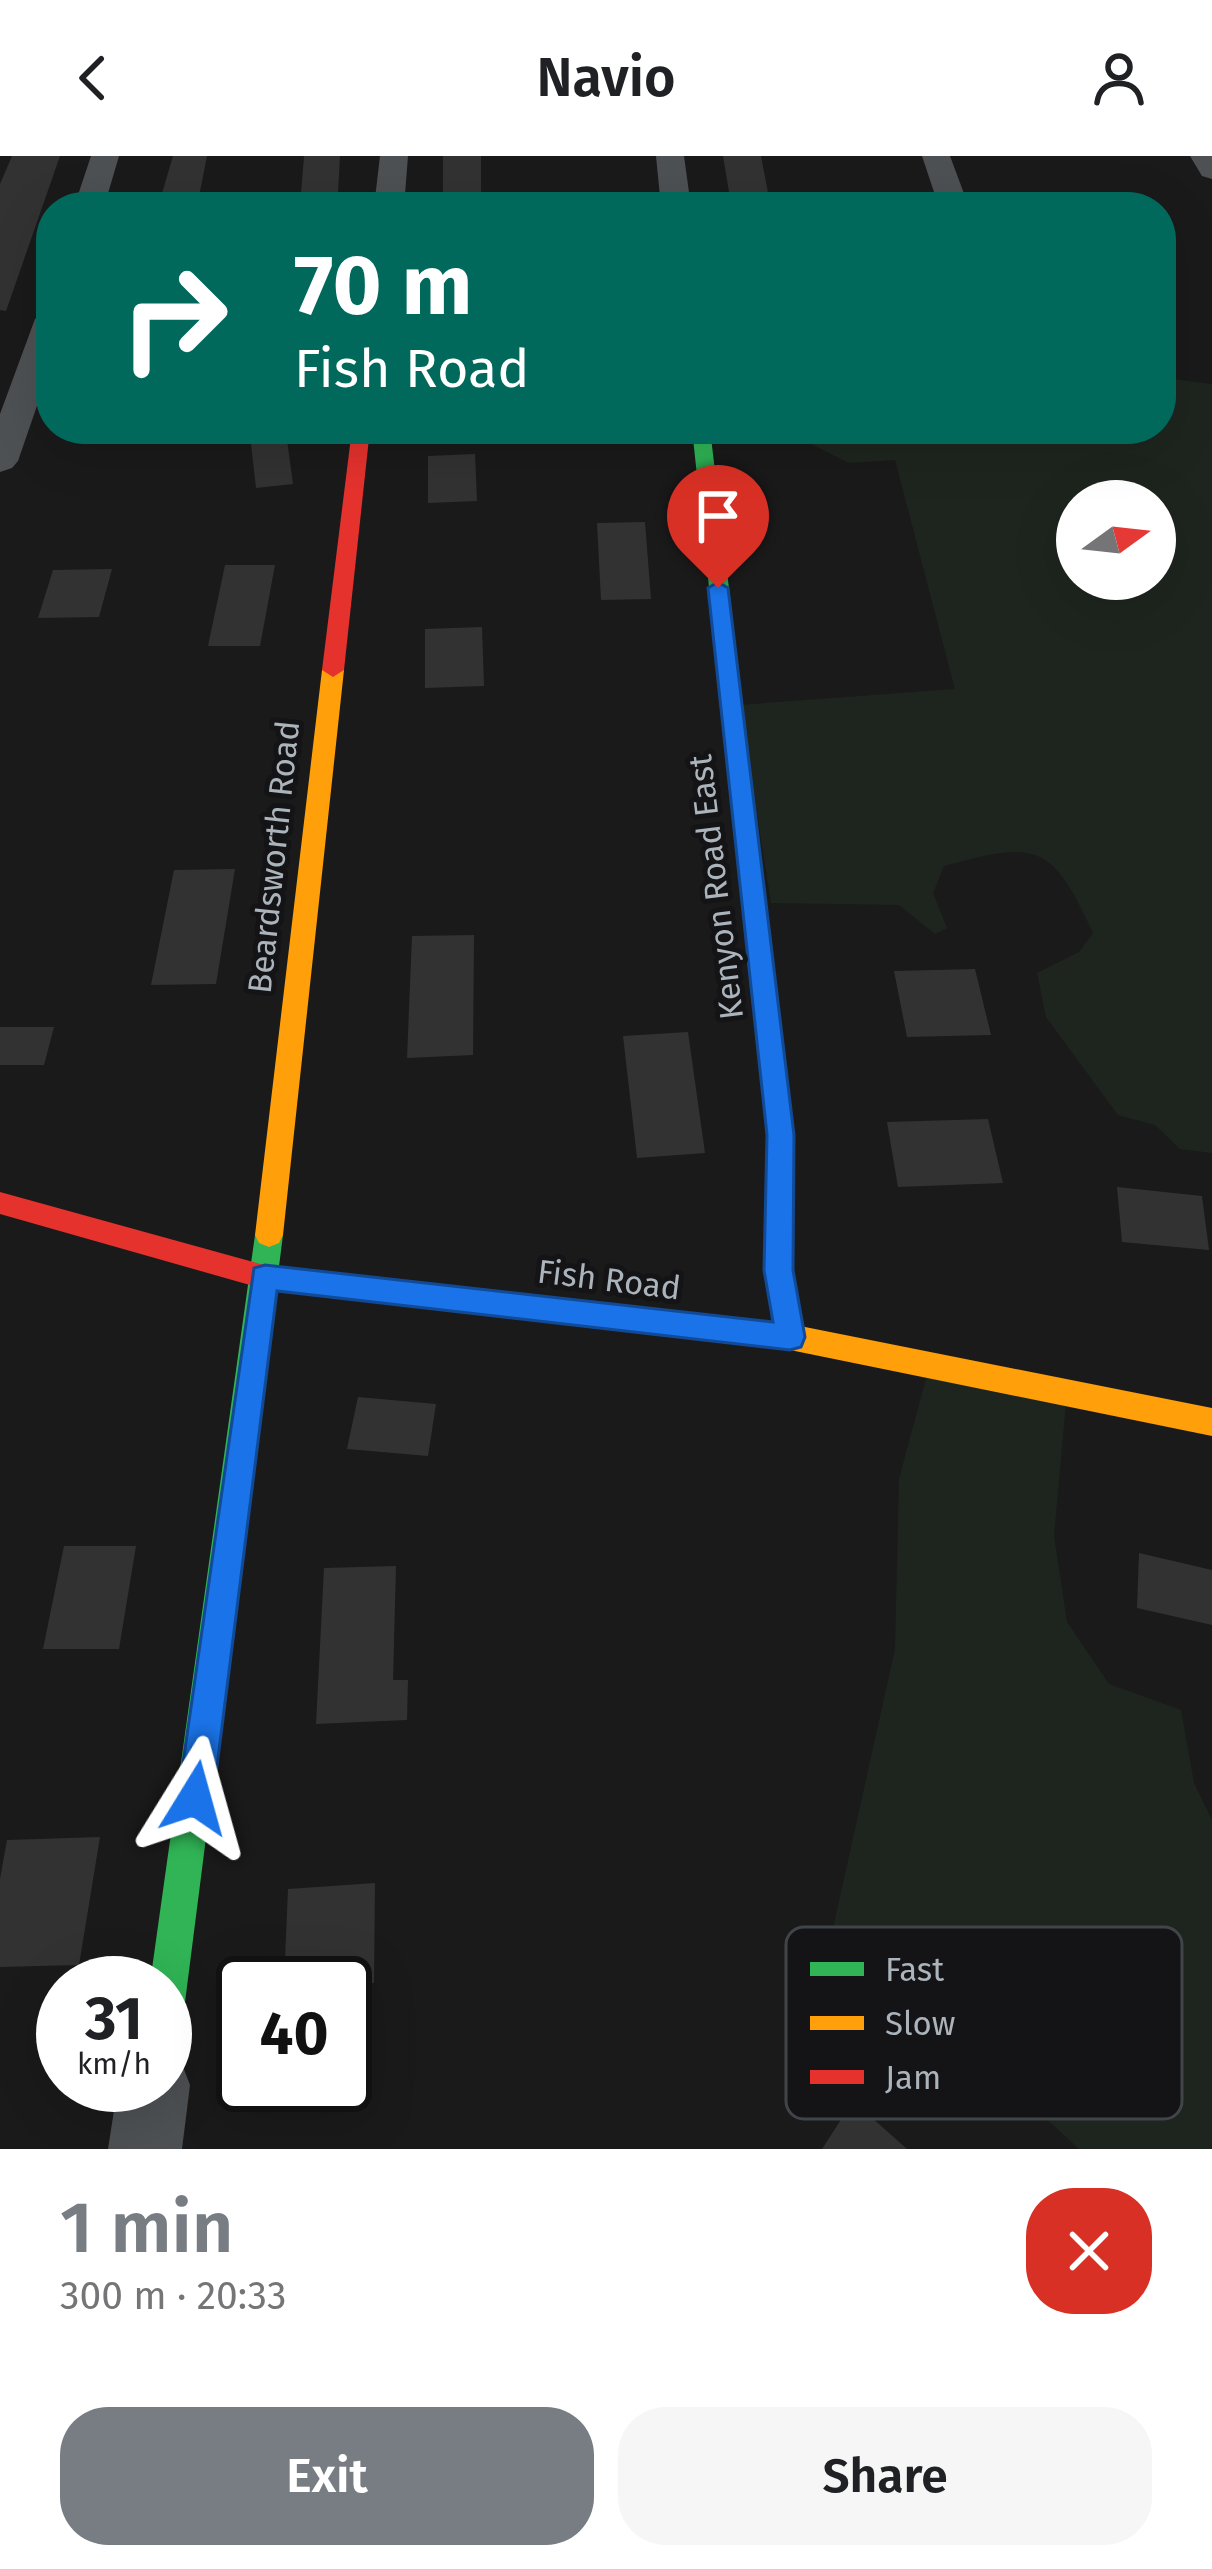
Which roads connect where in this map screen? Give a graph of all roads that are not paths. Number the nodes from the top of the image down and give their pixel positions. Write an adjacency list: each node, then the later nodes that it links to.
1 (105, 156): 7 (street)
2 (394, 156): 8 (street)
3 (670, 156): 9 (street)
4 (937, 156): 10 (street)
5 (1204, 156): 6 (street)
6 (1212, 170)
7 (94, 192)
8 (390, 192)
9 (674, 192)
10 (949, 192)
11 (36, 350): 12 (street)
12 (10, 404): 15 (street)
13 (359, 444): 17 (street, Beardsworth Road)
14 (703, 444): 18 (street, Kenyon Road East)
15 (0, 461)
16 (0, 1202): 17 (street, Fish Road)
17 (265, 1277): 18 (street, Fish Road); 20 (street, Beardsworth Road)
18 (790, 1337): 19 (street, Fish Road)
19 (1212, 1422)
20 (172, 1956)
21 (150, 2112): 22 (street)
22 (145, 2149)

